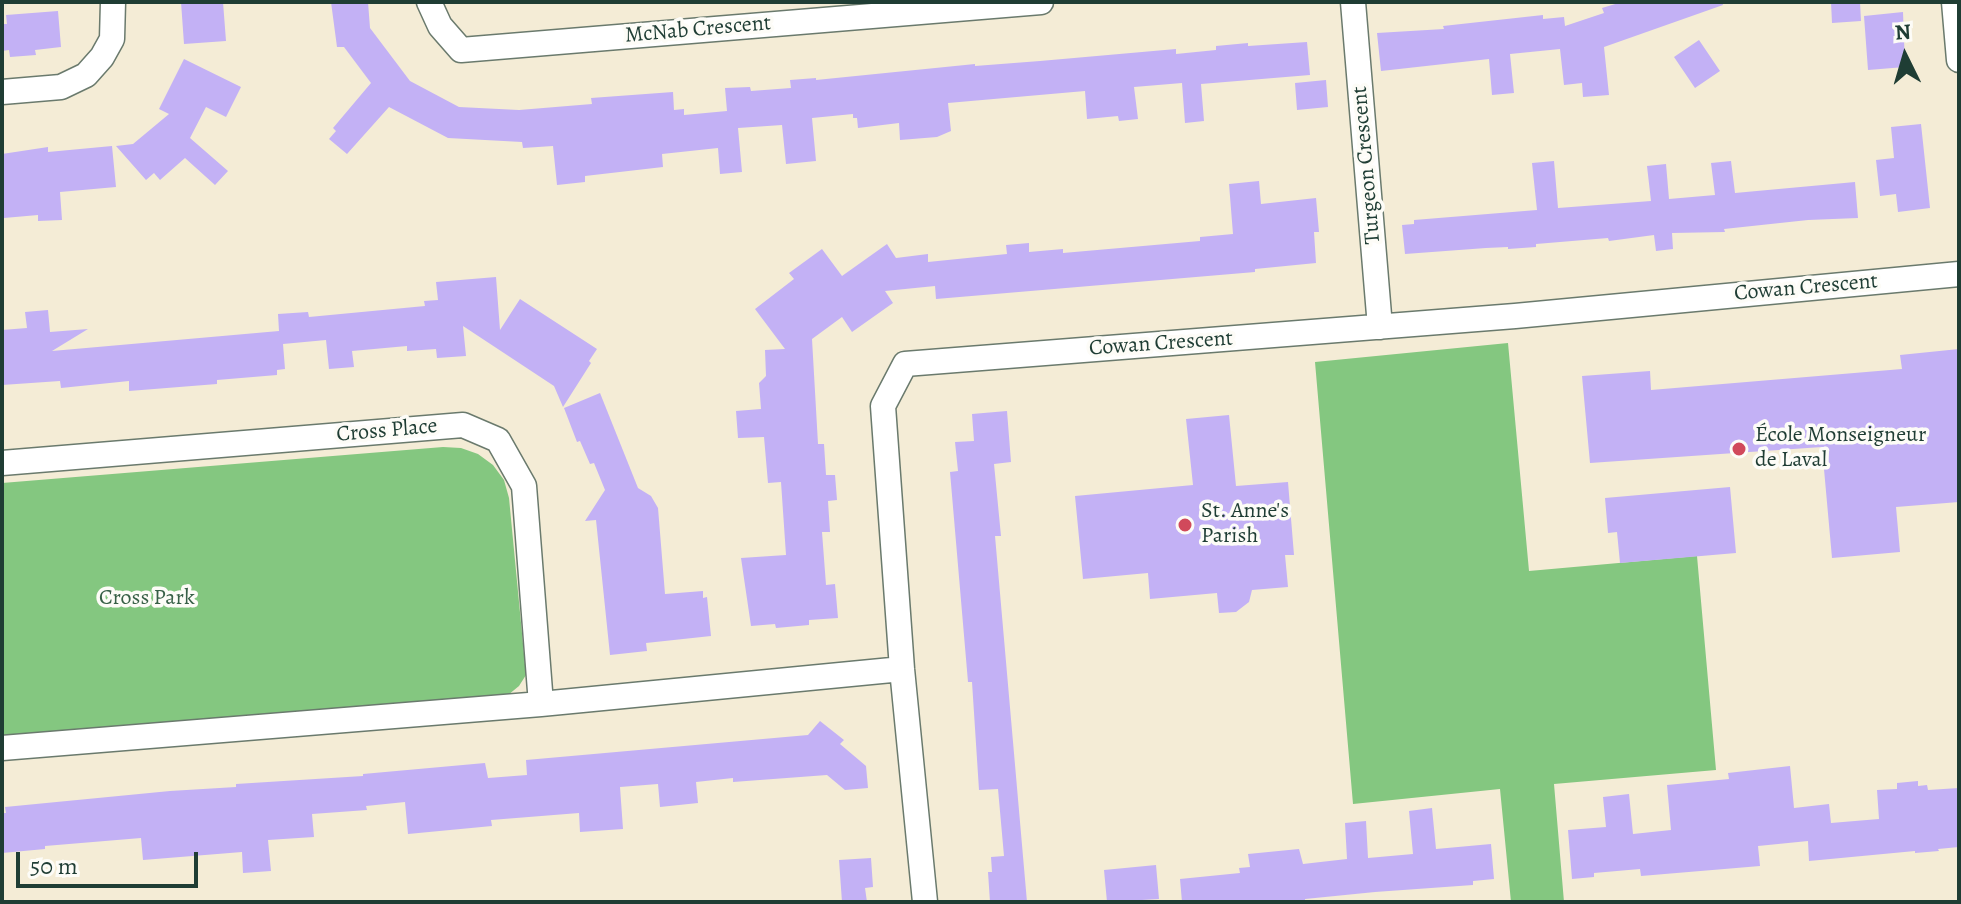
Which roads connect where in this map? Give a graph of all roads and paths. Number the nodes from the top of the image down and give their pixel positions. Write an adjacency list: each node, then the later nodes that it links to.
1 (113, 2): 7 (street)
2 (429, 2): 3 (street, McNab Crescent)
3 (1041, 2)
4 (1353, 2): 9 (street, Turgeon Crescent)
5 (1954, 2): 6 (street)
6 (1959, 60)
7 (2, 92)
8 (1959, 274): 9 (street, Cowan Crescent)
9 (1380, 327): 11 (street, Cowan Crescent)
10 (2, 463): 12 (street, Cross Place)
11 (902, 669): 12 (street); 14 (street, Cowan Crescent)
12 (541, 704): 13 (street)
13 (2, 748)
14 (925, 902)

